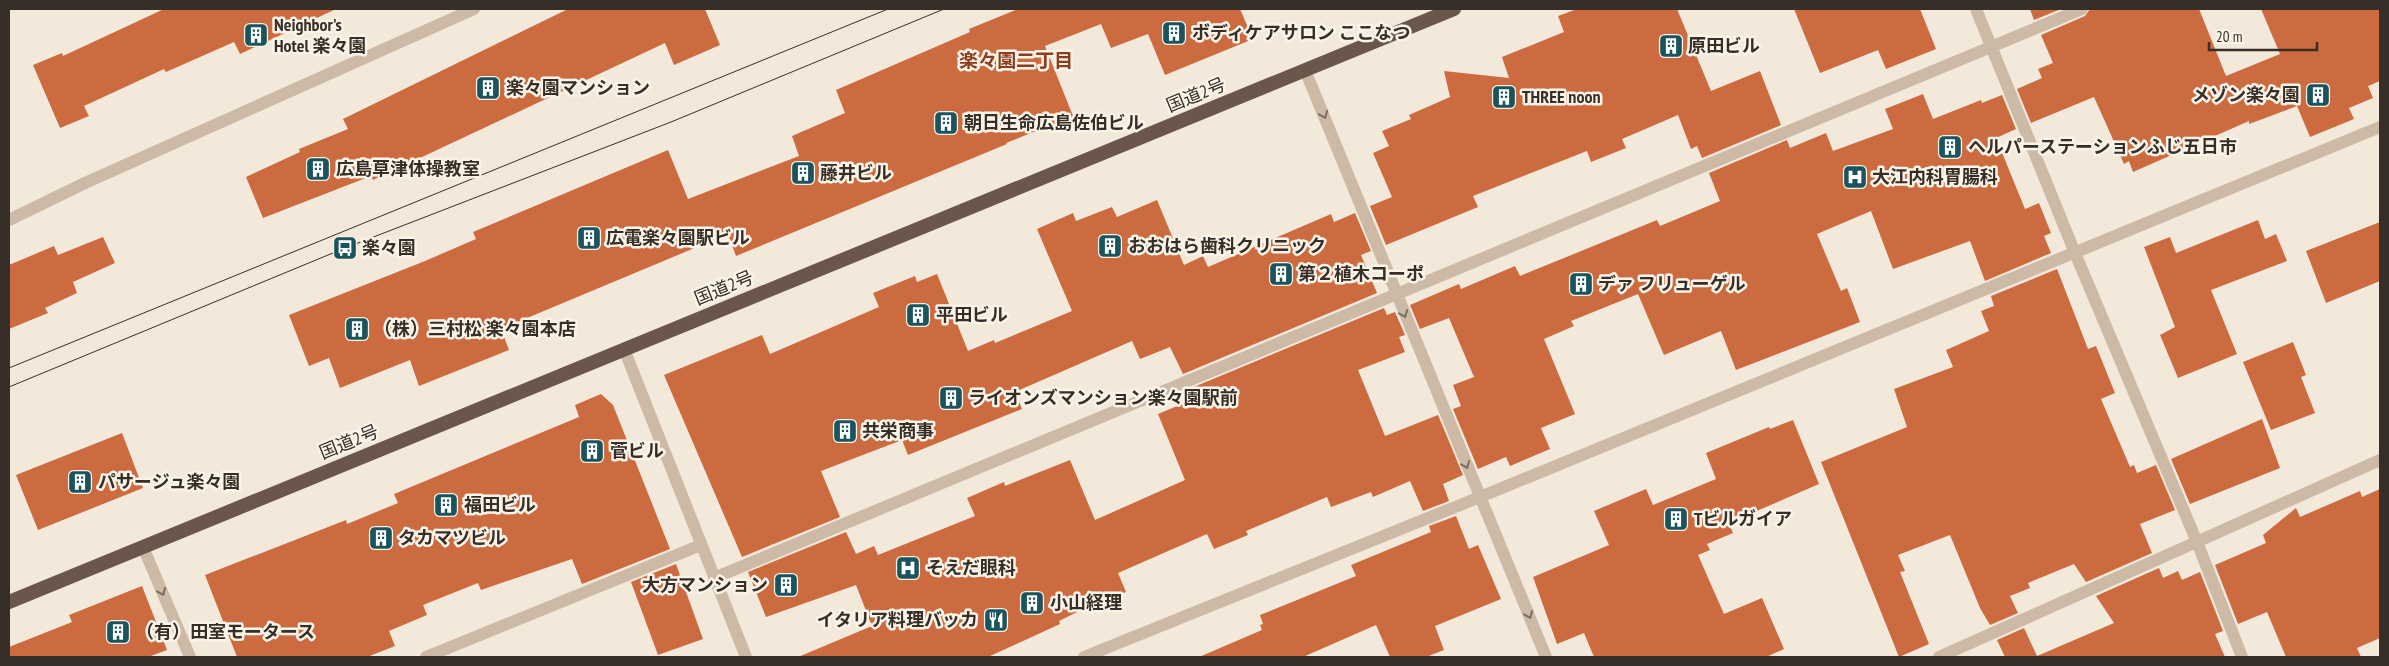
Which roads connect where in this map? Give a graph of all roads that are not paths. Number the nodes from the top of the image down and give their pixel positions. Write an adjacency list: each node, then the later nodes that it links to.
1 (1454, 9): 6 (highway, 国道2号)
2 (1976, 9): 5 (street)
3 (2082, 9): 5 (street)
4 (467, 10): 8 (street)
5 (1992, 46): 9 (street); 10 (street)
6 (1306, 70): 10 (street, one-way to 10); 11 (highway, 国道2号)
7 (2380, 127): 9 (street)
8 (9, 220)
9 (2075, 253): 13 (street); 14 (street)
10 (1396, 294): 13 (street, one-way to 13); 17 (street)
11 (624, 349): 15 (street); 16 (highway, 国道2号)
12 (2380, 460): 14 (street)
13 (1480, 497): 22 (street); 23 (street, one-way to 23)
14 (2197, 542): 24 (street); 25 (street)
15 (701, 545): 17 (street); 20 (street)
16 (143, 547): 18 (highway, 国道2号); 19 (street, one-way to 19)
17 (714, 578): 21 (street)
18 (9, 602)
19 (190, 657)
20 (426, 657)
21 (746, 657)
22 (1084, 657)
23 (1546, 657)
24 (1939, 657)
25 (2242, 657)

